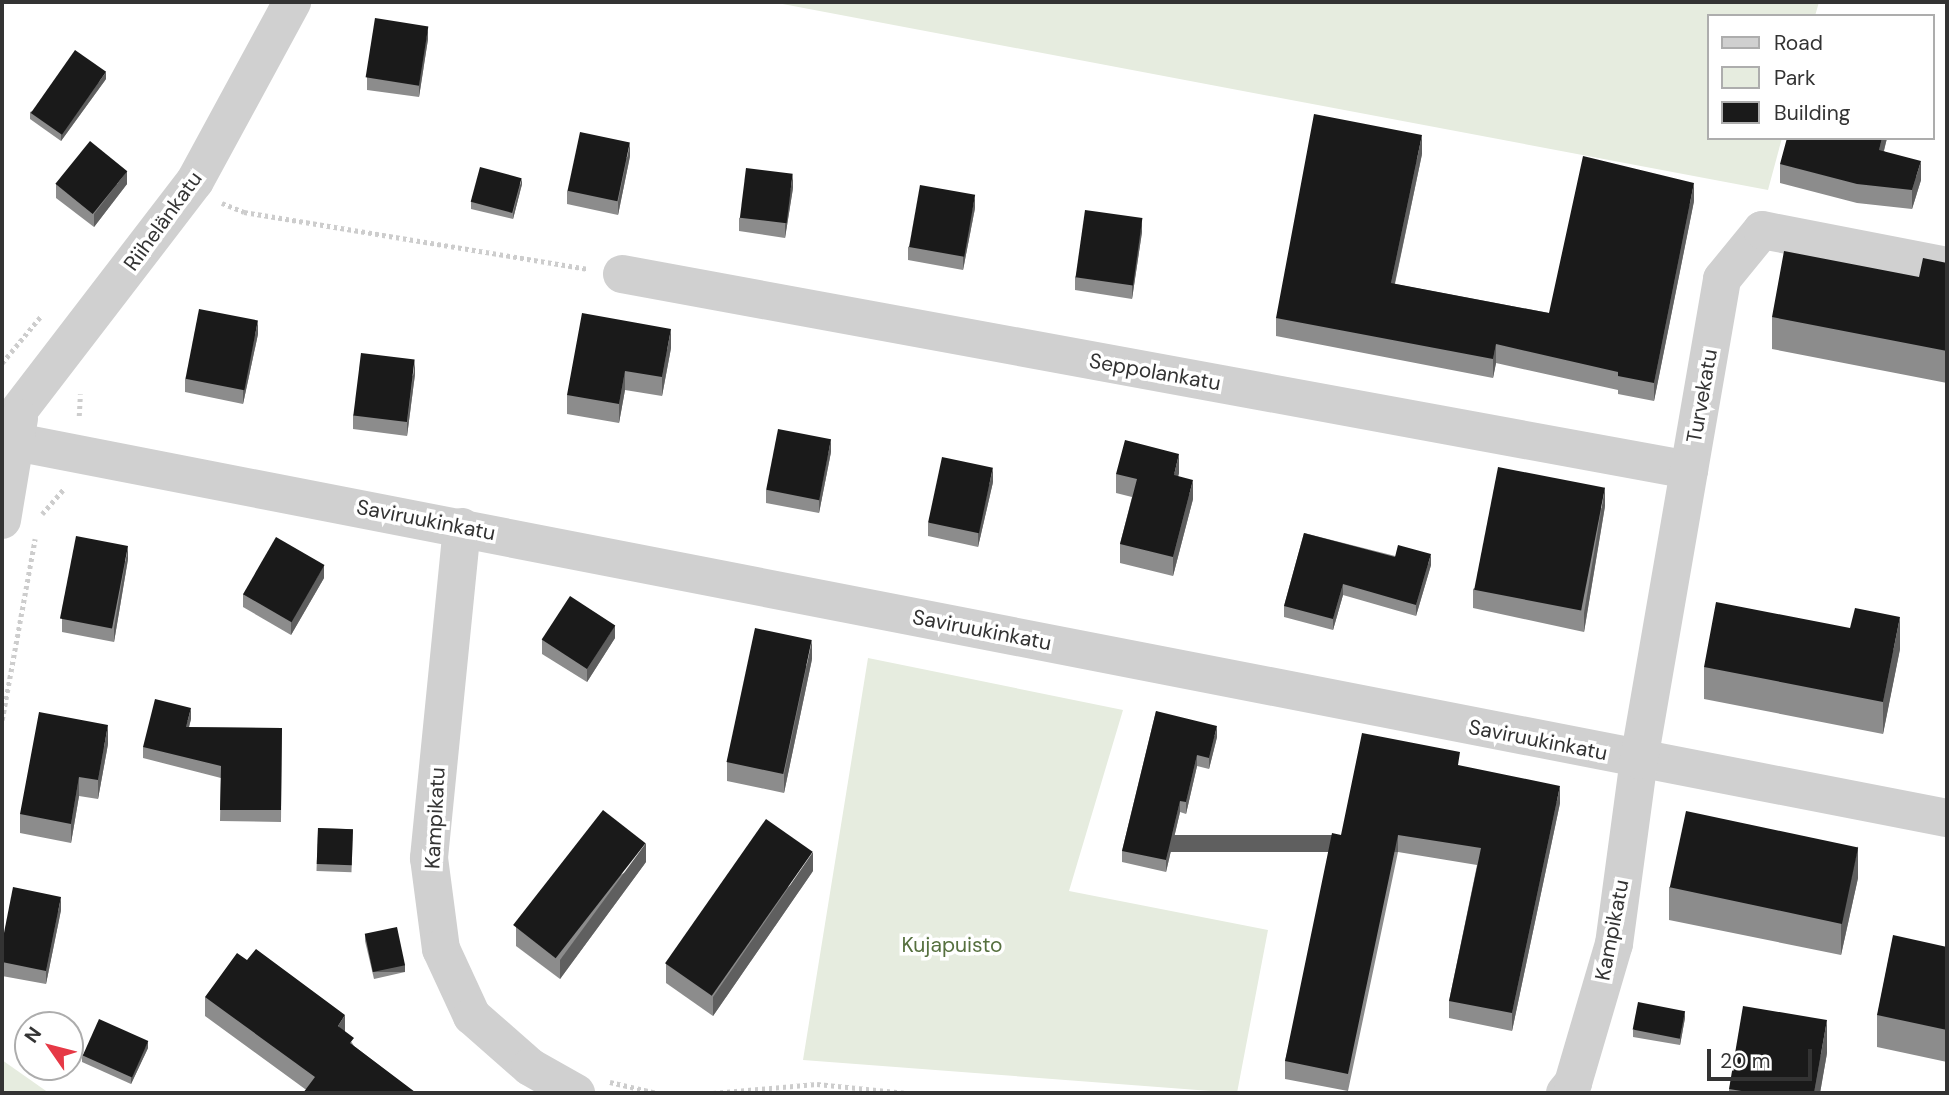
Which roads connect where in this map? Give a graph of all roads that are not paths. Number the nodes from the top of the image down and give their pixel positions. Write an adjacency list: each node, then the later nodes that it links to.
1 (292, 2): 4 (street, Riihelänkatu)
2 (1947, 266): 5 (street, Turvekatu)
3 (622, 274): 5 (street, Seppolankatu)
4 (13, 420): 6 (street); 7 (street, Saviruukinkatu)
5 (1689, 470): 8 (street, Turvekatu)
6 (2, 520)
7 (462, 527): 8 (street, Saviruukinkatu); 10 (street, Kampikatu)
8 (1639, 761): 9 (street, Saviruukinkatu); 11 (street, Kampikatu)
9 (1947, 818)
10 (587, 1086)
11 (1565, 1093)

